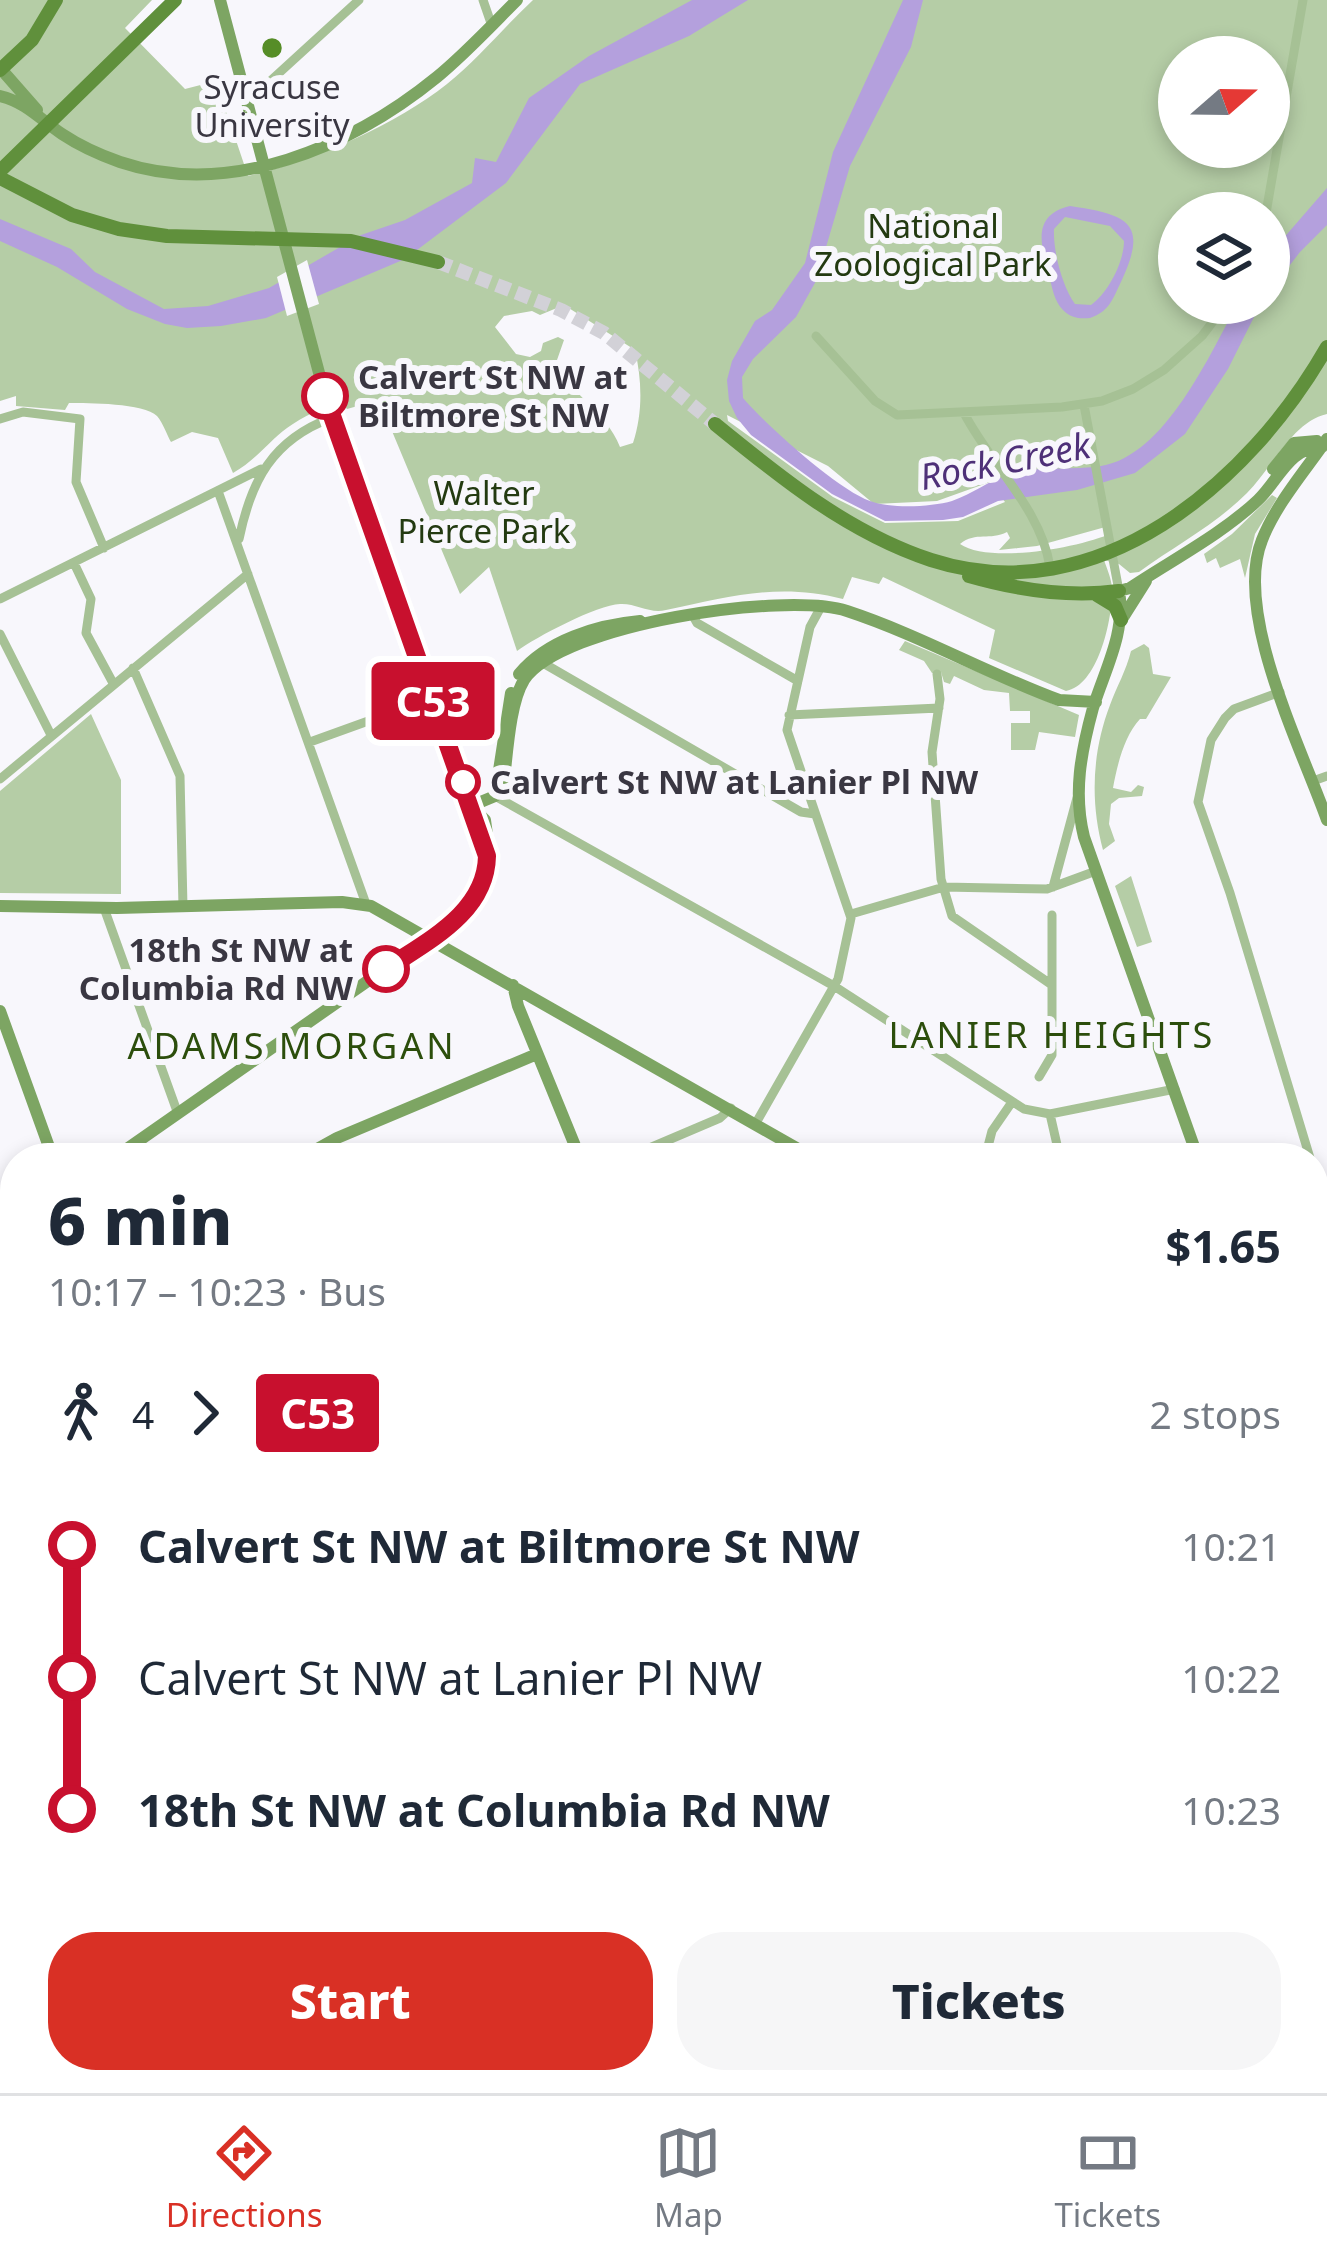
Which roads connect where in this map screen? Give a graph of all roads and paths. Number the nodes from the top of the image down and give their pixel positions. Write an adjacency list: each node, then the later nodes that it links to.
1 (56, 0): 9 (main road)
2 (175, 0): 13 (main road)
3 (220, 0): 11 (street)
4 (359, 0): 11 (street)
5 (483, 0): 8 (street)
6 (517, 0): 8 (street)
7 (1303, 0): 14 (street)
8 (492, 26): 12 (street)
9 (0, 69): 12 (street)
10 (0, 96): 12 (street)
11 (246, 96): 21 (street)
12 (46, 120)
13 (0, 175): 15 (main road)
14 (1270, 192)
15 (438, 262)
16 (1211, 324): 19 (street)
17 (816, 336): 20 (street)
18 (1327, 347): 31 (main road)
19 (1084, 405): 20 (street); 34 (street)
20 (964, 413): 31 (street)
21 (331, 418): 25 (street); 47 (street)
22 (0, 419): 28 (street)
23 (716, 424): 29 (main road)
24 (1325, 447): 32 (street); 46 (street)
25 (261, 469): 26 (street); 27 (street)
26 (218, 490): 27 (street); 28 (street)
27 (238, 544): 33 (street)
28 (104, 548): 30 (street)
29 (931, 560): 31 (main road); 35 (main road)
30 (74, 563): 36 (street); 45 (street)
31 (1051, 567)
32 (1159, 567): 34 (street); 39 (street)
33 (248, 574): 42 (street); 52 (street)
34 (1119, 591): 35 (main road); 39 (street)
35 (1097, 595): 39 (main road)
36 (0, 599)
37 (822, 605): 38 (street); 44 (street); 48 (street)
38 (692, 614): 41 (street); 44 (street)
39 (1121, 620): 48 (street)
40 (0, 634): 51 (street)
41 (538, 660): 55 (street); 58 (street)
42 (133, 668): 45 (street); 65 (street)
43 (937, 674): 49 (street)
44 (798, 681): 50 (street)
45 (113, 683): 51 (street)
46 (1280, 692): 54 (street); 91 (street)
47 (432, 698): 52 (street); 57 (street)
48 (1096, 702): 56 (street)
49 (939, 708): 50 (street); 61 (street)
50 (789, 716): 58 (street)
51 (51, 736): 53 (street)
52 (310, 742): 63 (street)
53 (0, 779)
54 (1320, 779): 59 (street)
55 (495, 796): 57 (street); 72 (street)
56 (1077, 798): 60 (street); 62 (street)
57 (471, 806): 69 (street)
58 (815, 814): 67 (street)
59 (1327, 820)
60 (1096, 871): 62 (street); 76 (street)
61 (944, 887): 62 (street); 67 (street); 71 (street)
62 (1053, 887)
63 (366, 904): 65 (street); 69 (street)
64 (0, 906): 66 (street)
65 (183, 907): 66 (street)
66 (104, 908): 79 (street)
67 (851, 914): 72 (street)
68 (1052, 915): 71 (street)
69 (432, 938): 70 (street); 79 (street)
70 (513, 985): 74 (street); 78 (street)
71 (1052, 985): 75 (street)
72 (834, 986): 77 (street); 81 (street)
73 (0, 1011): 82 (street)
74 (537, 1054): 84 (street); 85 (street)
75 (1039, 1077)
76 (1175, 1089): 80 (street); 90 (street)
77 (1012, 1102): 80 (street); 88 (street)
78 (731, 1108): 81 (street); 86 (street)
79 (178, 1114): 83 (street)
80 (1050, 1114): 89 (street)
81 (756, 1123): 87 (street)
82 (48, 1143)
83 (135, 1143)
84 (328, 1143)
85 (574, 1143)
86 (661, 1143)
87 (789, 1143)
88 (989, 1143)
89 (1057, 1143)
90 (1193, 1143)
91 (1305, 1143)

